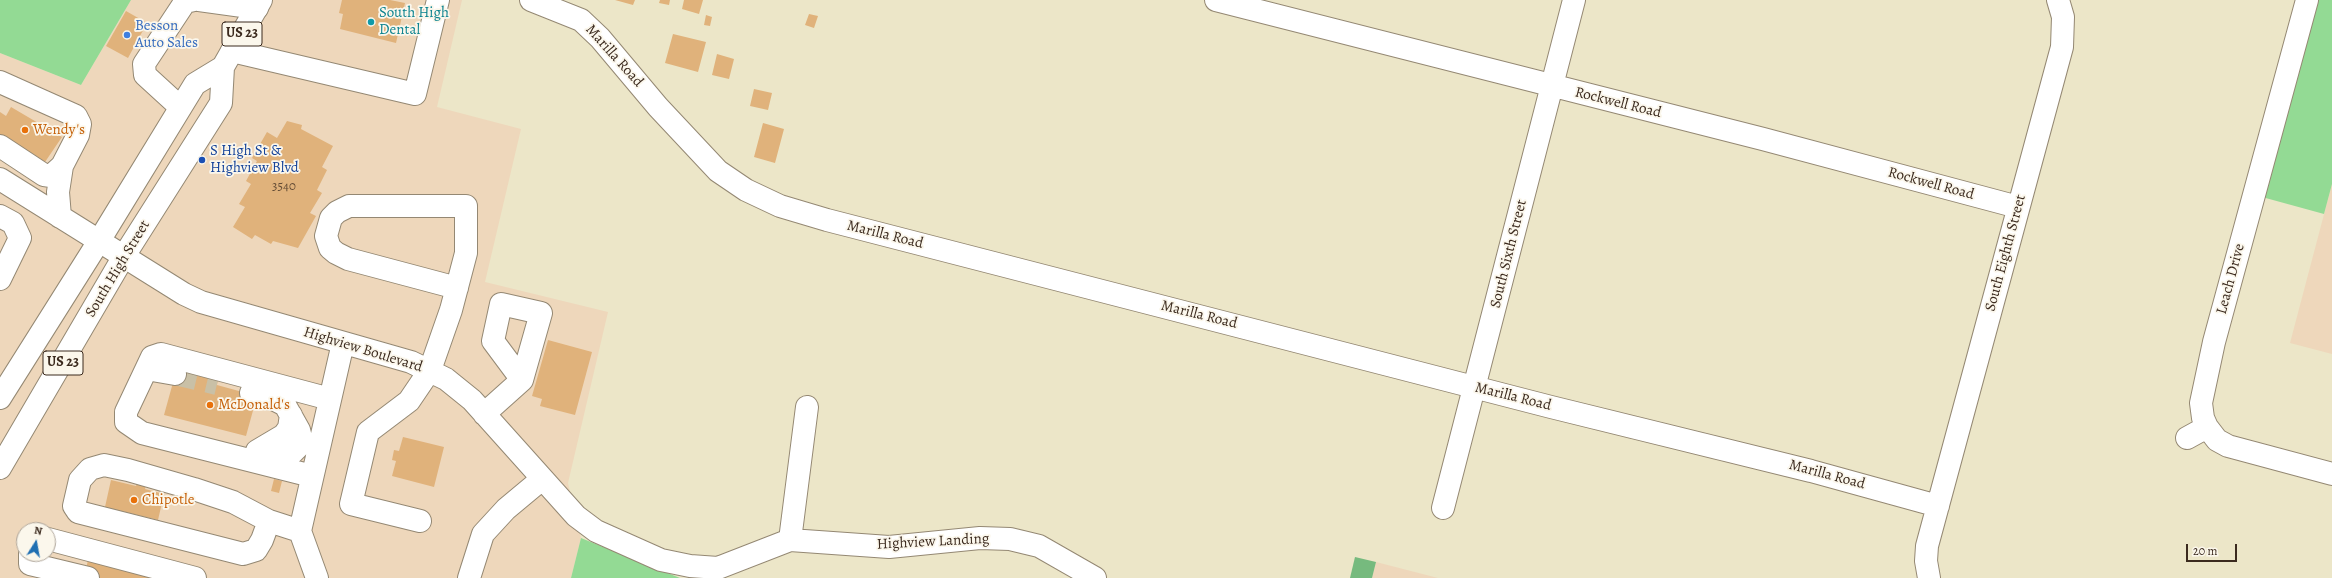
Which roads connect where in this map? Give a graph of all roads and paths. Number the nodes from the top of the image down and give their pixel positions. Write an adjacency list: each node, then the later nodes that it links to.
1 (194, 0): 13 (street)
2 (199, 0): 9 (street)
3 (438, 0): 10 (street)
4 (531, 0): 30 (street, Marilla Road)
5 (1216, 0): 12 (street, Rockwell Road)
6 (1574, 0): 12 (street, South Sixth Street)
7 (2058, 0): 17 (street, South Eighth Street)
8 (2307, 0): 36 (street, Leach Drive)
9 (259, 4): 10 (street, South High Street / US 23)
10 (228, 59): 13 (street, South High Street / US 23); 21 (street, South High Street / US 23)
11 (4, 86): 15 (street)
12 (1552, 86): 17 (street, Rockwell Road); 30 (street, South Sixth Street)
13 (180, 107): 20 (street, South High Street / US 23)
14 (0, 146): 15 (street)
15 (62, 166): 19 (street)
16 (0, 180): 19 (street, Highview Boulevard)
17 (2018, 207): 42 (street, South Eighth Street)
18 (0, 216): 22 (street)
19 (60, 217): 20 (street, Highview Boulevard)
20 (99, 241): 21 (street, Highview Boulevard); 31 (street, South High Street / US 23)
21 (124, 256): 24 (street, Highview Boulevard); 38 (street, South High Street / US 23)
22 (0, 279)
23 (457, 288): 23 (street); 25 (street)
24 (343, 342): 25 (street, Highview Boulevard); 32 (street)
25 (430, 370): 35 (street, Highview Boulevard); 45 (street)
26 (145, 372): 27 (street); 32 (street); 34 (street)
27 (175, 374)
28 (522, 380): 35 (street)
29 (217, 384): 34 (street)
30 (1475, 387): 42 (street, Marilla Road); 43 (street, South Sixth Street)
31 (0, 398)
32 (330, 399): 40 (street)
33 (806, 407): 47 (street)
34 (126, 412): 40 (street)
35 (484, 414): 41 (street, Highview Boulevard)
36 (2207, 427): 37 (street); 39 (street, Leach Drive)
37 (2187, 438)
38 (0, 468)
39 (2332, 474)
40 (312, 476): 46 (street)
41 (542, 479): 50 (street, Highview Boulevard); 54 (street)
42 (1938, 506): 56 (street, South Eighth Street)
43 (1443, 508)
44 (269, 521): 44 (street); 46 (street)
45 (420, 521)
46 (300, 532): 53 (street)
47 (790, 540): 50 (street, Highview Landing); 55 (street, Highview Landing)
48 (56, 541): 52 (street)
49 (30, 565): 51 (street)
50 (722, 573)
51 (88, 578)
52 (195, 578)
53 (317, 578)
54 (469, 578)
55 (1095, 578)
56 (1929, 578)

